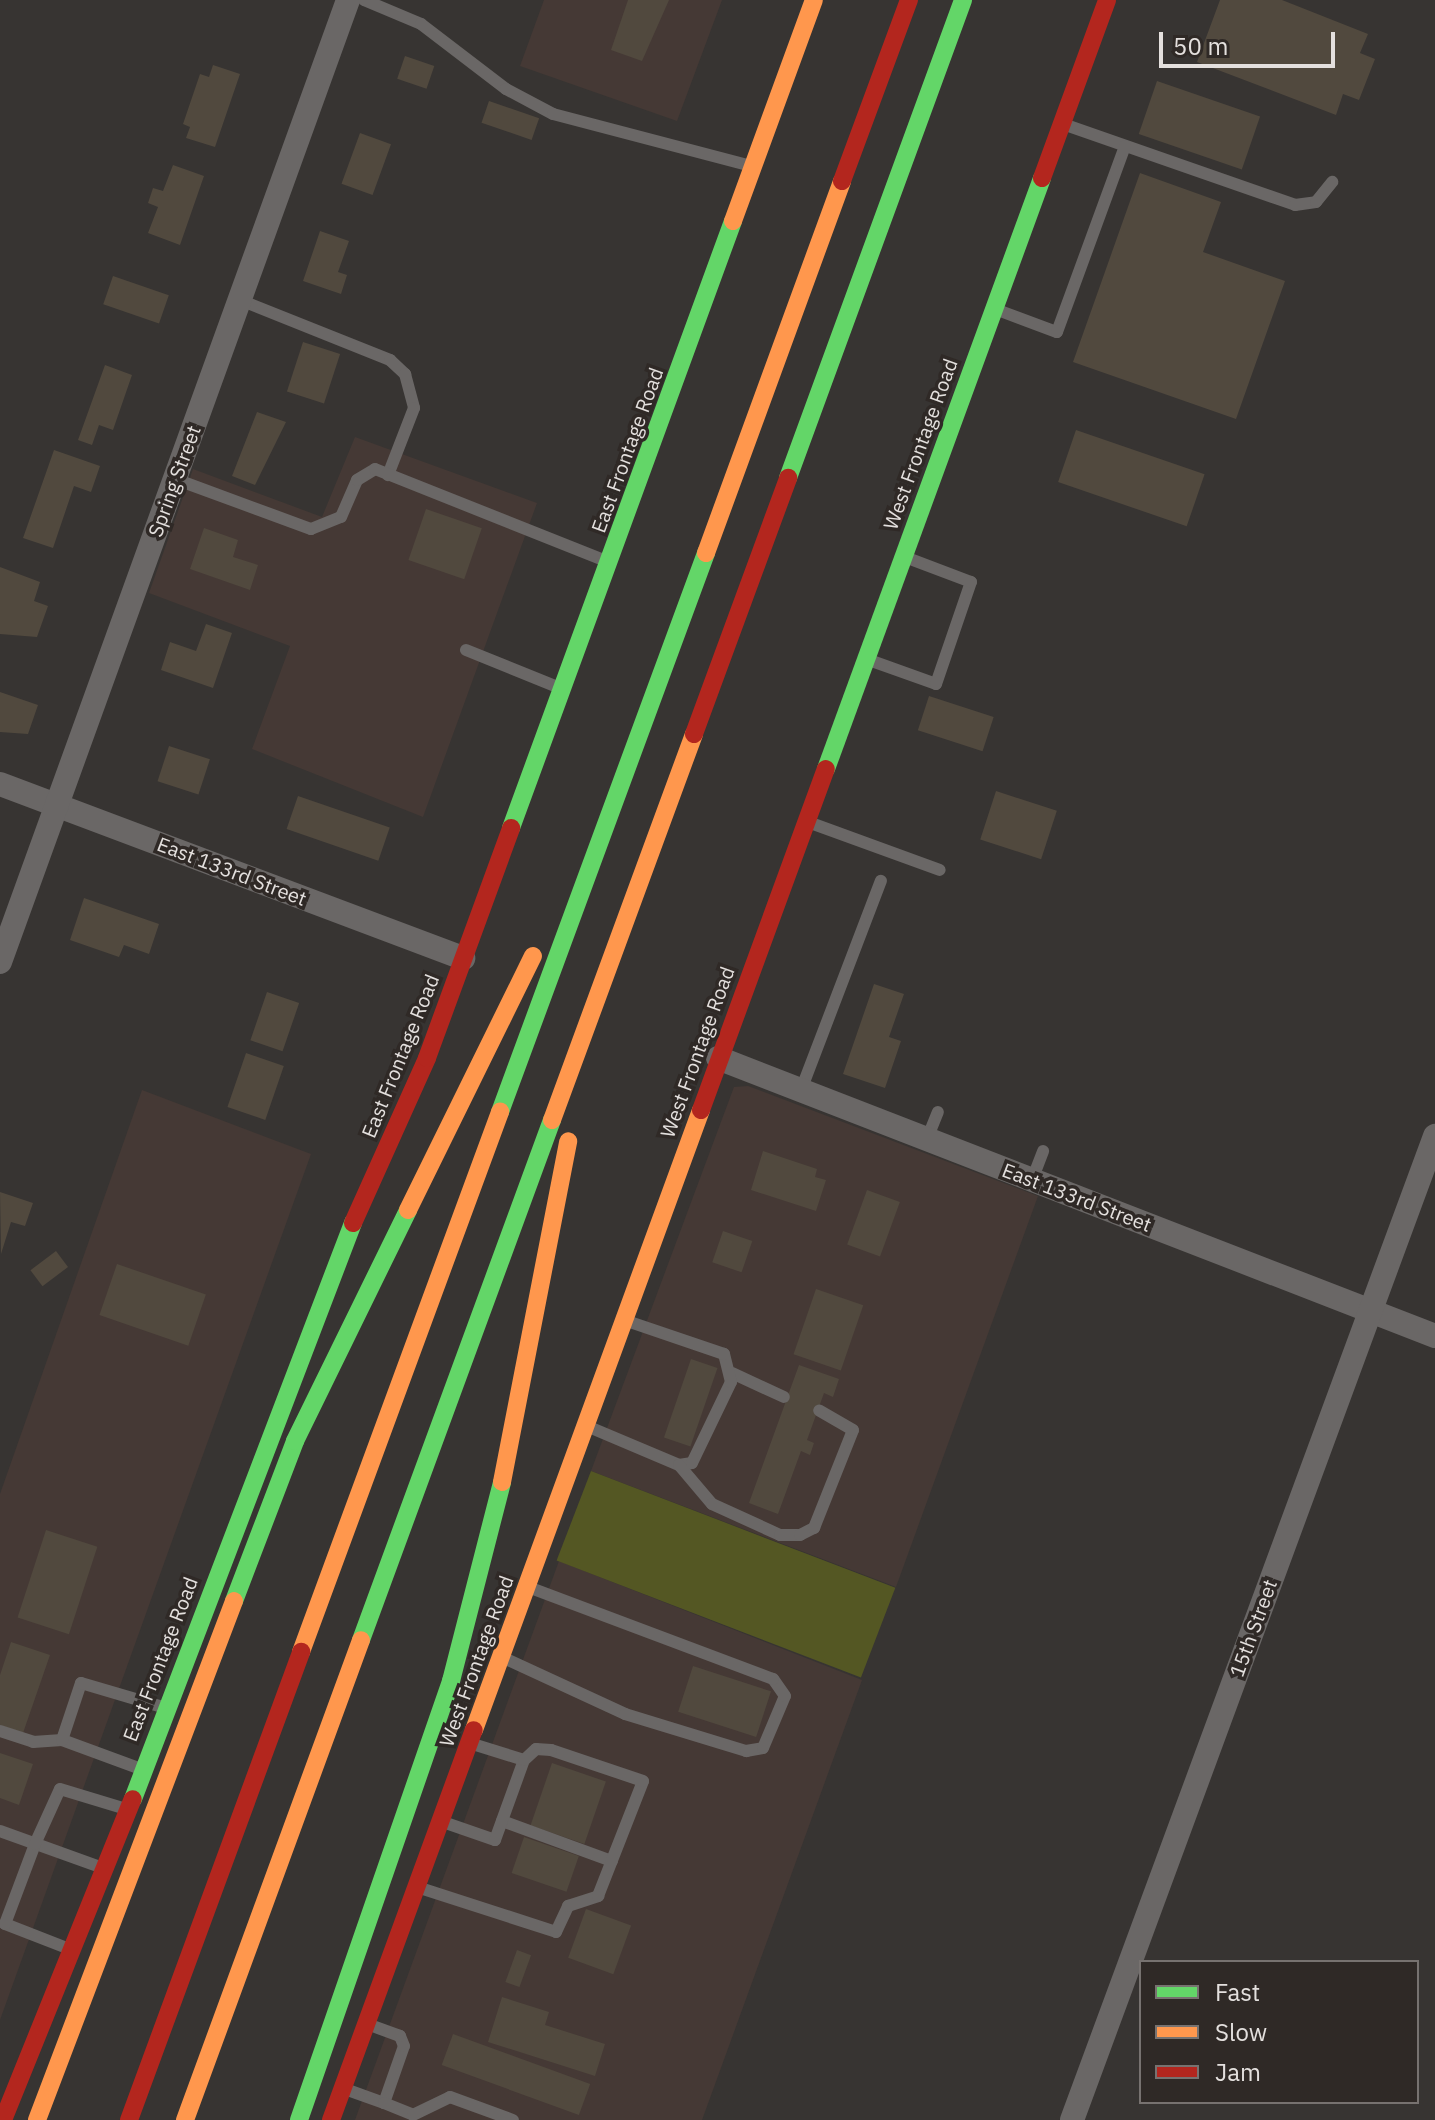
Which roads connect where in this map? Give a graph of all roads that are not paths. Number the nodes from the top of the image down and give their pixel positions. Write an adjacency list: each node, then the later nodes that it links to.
1 (348, 0): 11 (street, Spring Street)
2 (364, 0): 9 (lane)
3 (814, 0): 9 (main road, East Frontage Road)
4 (909, 0): 24 (main road)
5 (963, 0): 28 (main road)
6 (1107, 0): 7 (main road, West Frontage Road)
7 (1061, 123): 8 (lane); 12 (main road, West Frontage Road)
8 (1125, 146): 10 (lane); 12 (lane)
9 (754, 167): 16 (main road, East Frontage Road)
10 (1332, 182)
11 (240, 300): 13 (lane); 14 (street, Spring Street)
12 (993, 308): 15 (main road, West Frontage Road)
13 (388, 475): 14 (lane); 16 (lane)
14 (175, 479): 21 (street, Spring Street)
15 (902, 556): 18 (main road, West Frontage Road); 18 (lane)
16 (609, 562): 19 (main road, East Frontage Road)
17 (466, 650): 19 (lane)
18 (865, 659): 22 (main road, West Frontage Road)
19 (563, 690): 26 (main road, East Frontage Road)
20 (0, 784): 21 (street, East 133rd Street)
21 (58, 806): 26 (street, East 133rd Street); 27 (street, Spring Street)
22 (805, 821): 23 (lane); 29 (main road, West Frontage Road)
23 (940, 870)
24 (587, 879): 66 (main road); 67 (main road)
25 (881, 881): 30 (lane)
26 (463, 958): 46 (main road, East Frontage Road)
27 (0, 962)
28 (607, 966): 68 (main road); 69 (main road)
29 (718, 1058): 30 (street, East 133rd Street); 37 (main road, West Frontage Road)
30 (801, 1090): 33 (street, East 133rd Street)
31 (938, 1112): 33 (lane)
32 (1435, 1136): 36 (street, 15th Street)
33 (927, 1139): 35 (street, East 133rd Street)
34 (1043, 1151): 35 (lane)
35 (1032, 1180): 36 (street, East 133rd Street)
36 (1370, 1311): 38 (street, East 133rd Street); 72 (street, 15th Street)
37 (624, 1320): 39 (lane); 42 (main road, West Frontage Road)
38 (1435, 1336)
39 (732, 1373): 40 (lane); 43 (lane)
40 (784, 1397)
41 (819, 1410): 43 (lane)
42 (586, 1426): 43 (lane); 44 (main road, West Frontage Road)
43 (679, 1465)
44 (527, 1586): 45 (main road, West Frontage Road); 45 (lane)
45 (501, 1657): 49 (main road, West Frontage Road)
46 (166, 1708): 48 (lane); 51 (main road, East Frontage Road)
47 (0, 1731): 48 (lane)
48 (62, 1740): 51 (lane)
49 (469, 1743): 50 (lane); 53 (main road, West Frontage Road)
50 (524, 1760): 54 (lane); 57 (lane)
51 (142, 1770): 52 (main road, East Frontage Road)
52 (127, 1810): 56 (lane); 58 (main road, East Frontage Road)
53 (441, 1821): 54 (lane); 59 (main road, West Frontage Road)
54 (502, 1821): 57 (lane)
55 (0, 1831): 56 (lane)
56 (35, 1844): 58 (lane); 60 (lane)
57 (612, 1861): 59 (lane)
58 (106, 1869): 61 (main road, East Frontage Road)
59 (417, 1887): 62 (main road, West Frontage Road)
60 (2, 1923): 61 (lane)
61 (75, 1952): 65 (main road, East Frontage Road)
62 (366, 2024): 63 (main road, West Frontage Road); 64 (lane)
63 (342, 2088): 64 (lane); 70 (main road, West Frontage Road)
64 (384, 2103): 71 (lane)
65 (3, 2120)
66 (37, 2120)
67 (129, 2120)
68 (185, 2120)
69 (299, 2120)
70 (331, 2120)
71 (513, 2120)
72 (1072, 2120)

